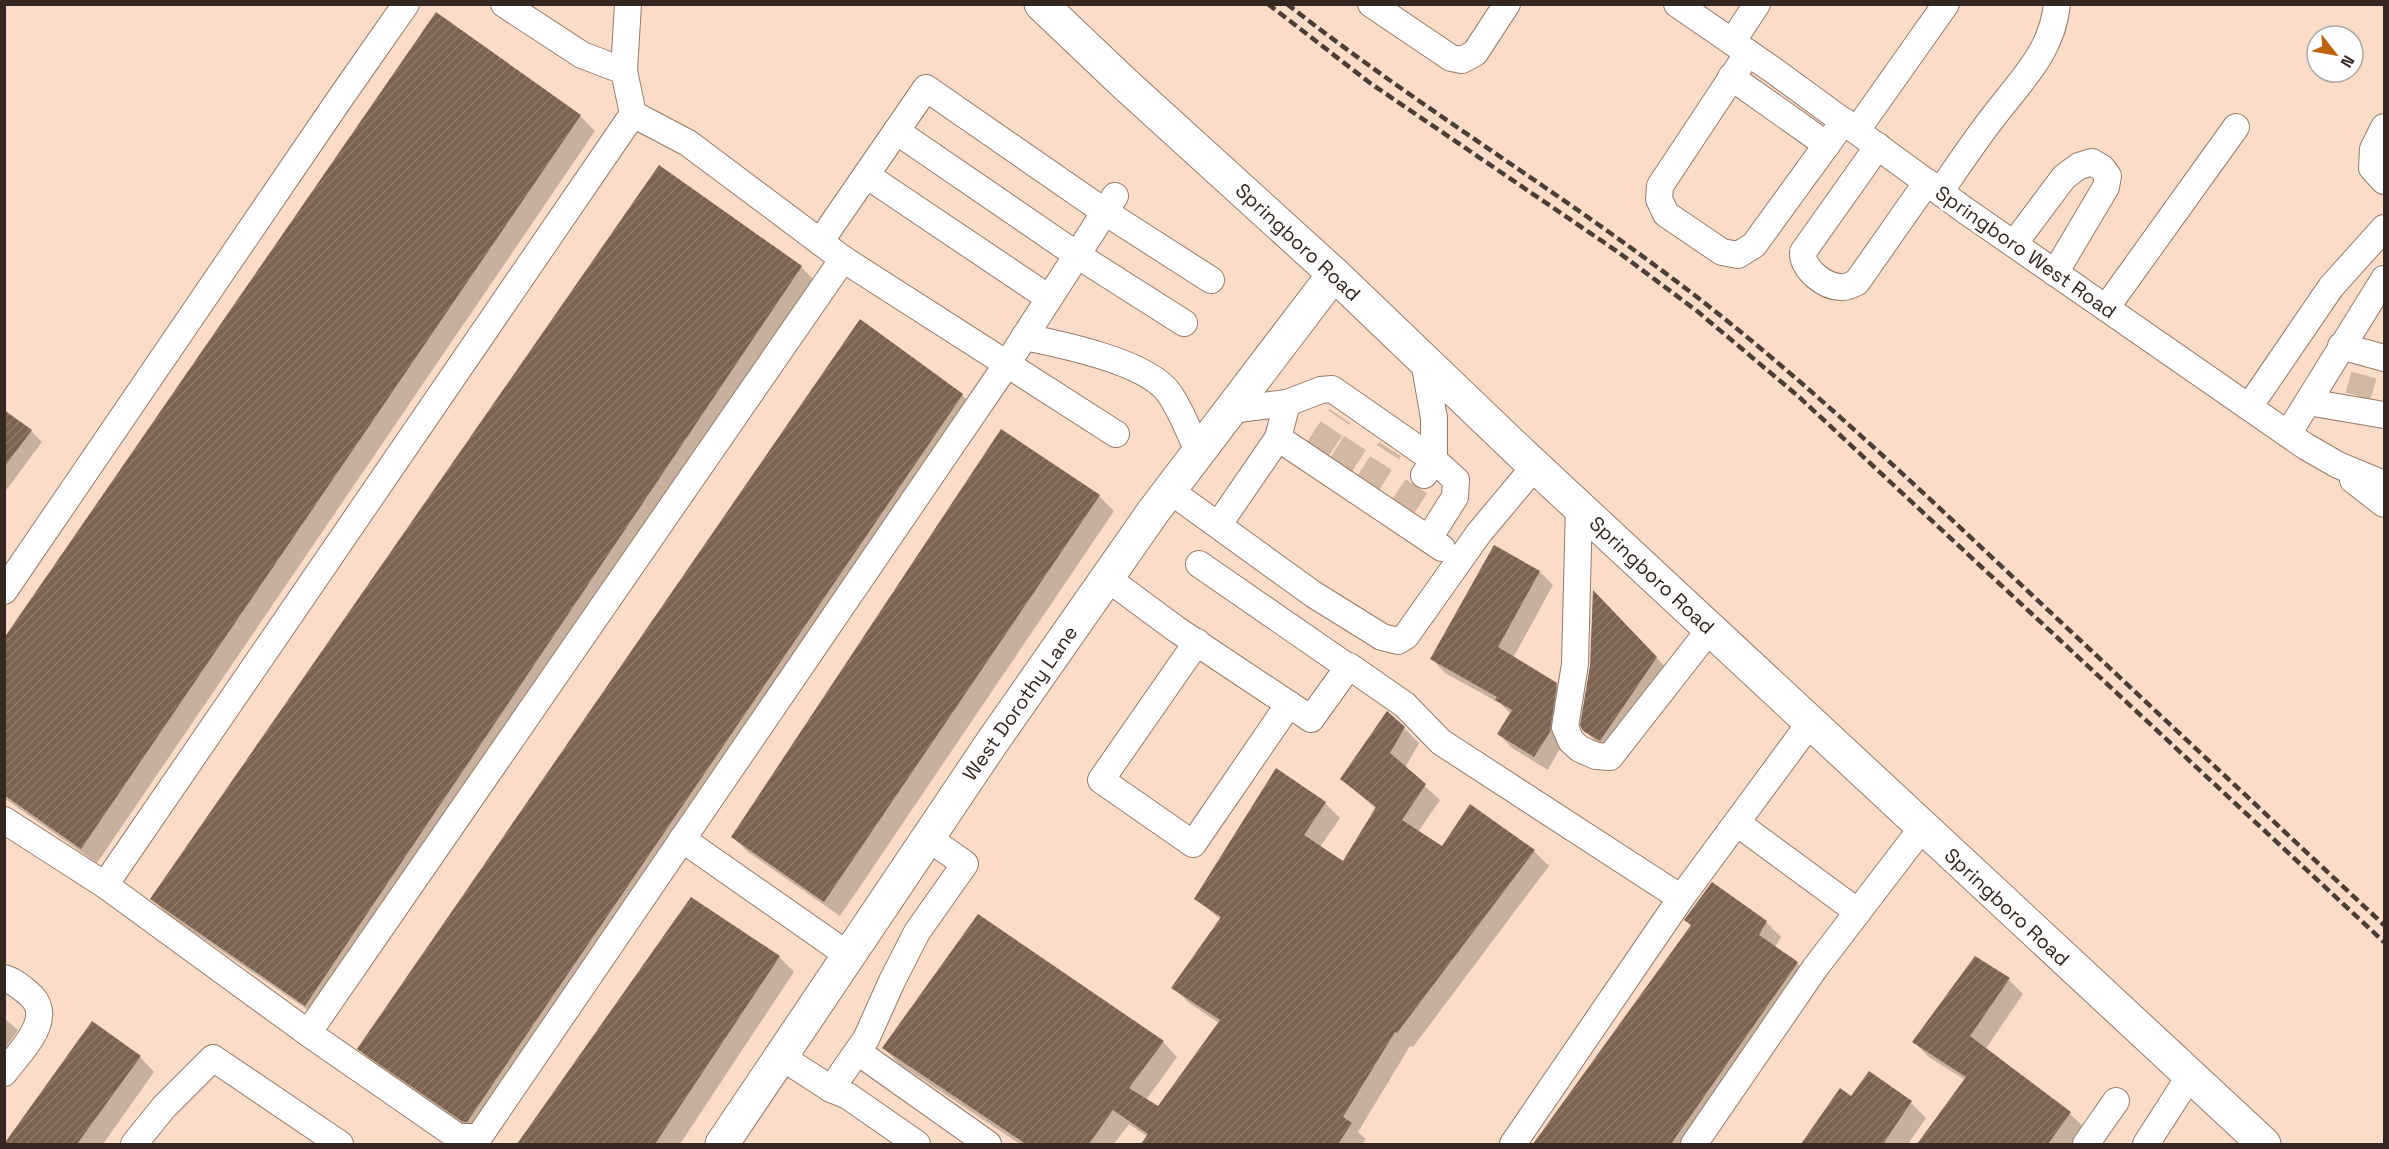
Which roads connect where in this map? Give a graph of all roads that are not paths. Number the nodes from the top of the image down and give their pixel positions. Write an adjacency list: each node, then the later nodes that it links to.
1 (406, 4): 63 (street)
2 (504, 4): 12 (street)
3 (628, 4): 12 (street)
4 (1041, 4): 31 (main road, Springboro Road)
5 (1371, 4): 6 (street)
6 (1507, 4)
7 (1677, 4): 11 (street, Springboro West Road)
8 (1758, 4): 11 (street)
9 (1946, 4): 15 (street)
10 (2057, 4): 23 (street)
11 (1740, 47): 13 (street); 15 (street, Springboro West Road)
12 (624, 71): 14 (street)
13 (1731, 77): 19 (street); 19 (street)
14 (633, 114): 26 (street); 74 (street)
15 (1851, 126): 19 (street); 20 (street, Springboro West Road)
16 (2236, 127): 35 (street)
17 (2385, 127): 22 (street)
18 (896, 131): 21 (street); 24 (street); 28 (street)
19 (1827, 145)
20 (1878, 146): 23 (street, Springboro West Road); 23 (street)
21 (866, 175): 26 (street); 34 (street)
22 (2385, 181)
23 (1934, 187): 27 (street, Springboro West Road)
24 (1110, 204): 28 (street); 33 (street)
25 (2385, 228): 44 (street)
26 (820, 242): 29 (street)
27 (2014, 244): 30 (street, Springboro West Road); 30 (street)
28 (1077, 255): 34 (street); 36 (street)
29 (843, 259): 40 (street); 79 (street)
30 (2055, 273): 35 (street, Springboro West Road)
31 (1334, 274): 39 (main road, Springboro Road); 45 (main road, West Dorothy Lane)
32 (2385, 279): 38 (street)
33 (1211, 280)
34 (1049, 298): 37 (street)
35 (2106, 308): 44 (street, Springboro West Road)
36 (1184, 323)
37 (1024, 337): 40 (street); 50 (street)
38 (2341, 346): 41 (street); 42 (street)
39 (1424, 361): 52 (main road, Springboro Road); 53 (street)
40 (1007, 364): 47 (street); 73 (street)
41 (2366, 379): 42 (street); 46 (street)
42 (2308, 402): 48 (street)
43 (1287, 403): 45 (street); 49 (street); 53 (street)
44 (2249, 407): 48 (street, Springboro West Road)
45 (1230, 410): 50 (main road, West Dorothy Lane)
46 (2383, 411)
47 (1116, 434)
48 (2288, 434): 51 (street, Springboro West Road)
49 (1278, 438): 58 (street); 59 (street)
50 (1198, 451): 55 (main road, West Dorothy Lane)
51 (2338, 465): 54 (street, Springboro West Road); 56 (street)
52 (1535, 466): 57 (main road, Springboro Road); 60 (street)
53 (1429, 468): 59 (street)
54 (2385, 484)
55 (1169, 490): 58 (street); 62 (main road, West Dorothy Lane)
56 (2385, 504)
57 (1579, 506): 64 (main road, Springboro Road); 64 (street)
58 (1219, 524): 60 (street)
59 (1429, 538): 60 (street)
60 (1459, 561)
61 (1199, 564): 66 (street)
62 (1107, 578): 65 (street); 72 (main road, West Dorothy Lane)
63 (4, 591)
64 (1710, 629): 68 (main road, Springboro Road)
65 (1197, 642): 67 (street); 67 (street)
66 (1348, 667): 67 (street); 75 (street)
67 (1289, 704)
68 (1810, 723): 70 (street); 71 (main road, Springboro Road)
69 (4, 820): 74 (street)
70 (1737, 823): 75 (street); 76 (street)
71 (1922, 828): 76 (street); 83 (main road, Springboro Road)
72 (928, 838): 77 (main road, West Dorothy Lane); 80 (street)
73 (682, 839): 77 (street); 79 (street)
74 (105, 885): 79 (street)
75 (1681, 898): 91 (street)
76 (1858, 912): 92 (street)
77 (848, 955): 81 (main road, West Dorothy Lane)
78 (4, 978): 82 (street)
79 (308, 1033)
80 (858, 1052): 84 (street); 90 (street)
81 (780, 1056): 84 (street); 88 (main road, West Dorothy Lane)
82 (4, 1073)
83 (2189, 1077): 94 (street); 95 (main road, Springboro Road)
84 (831, 1089): 89 (street)
85 (2116, 1101): 93 (street)
86 (134, 1144): 87 (street)
87 (340, 1144)
88 (722, 1144)
89 (917, 1144)
90 (988, 1144)
91 (1513, 1144)
92 (1694, 1144)
93 (2086, 1144)
94 (2146, 1144)
95 (2264, 1144)

